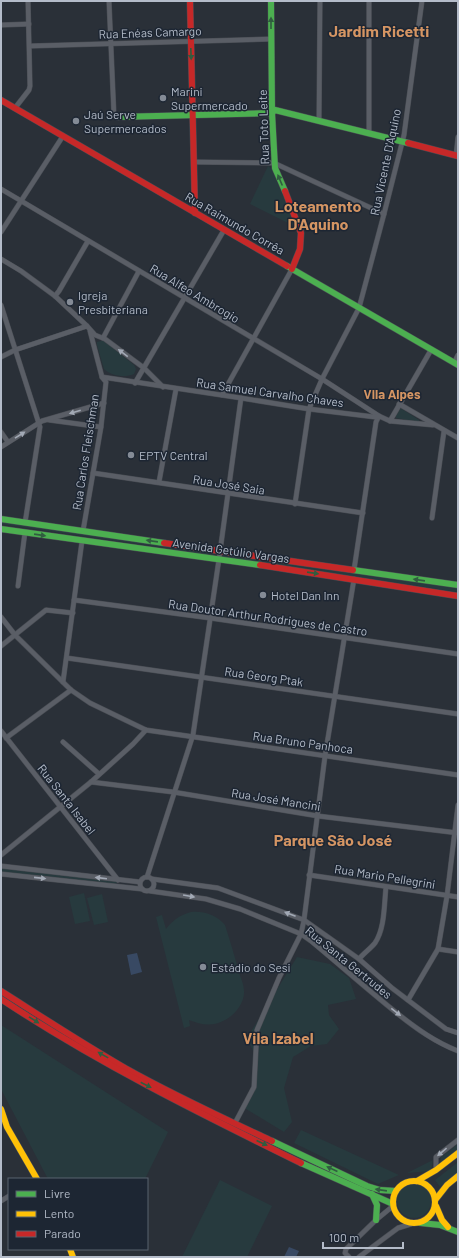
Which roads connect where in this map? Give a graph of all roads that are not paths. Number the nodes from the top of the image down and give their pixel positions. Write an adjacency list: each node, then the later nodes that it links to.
1 (28, 1): 8 (street)
2 (109, 1): 12 (street)
3 (190, 1): 11 (street)
4 (271, 1): 10 (street, Rua Toto Leite, one-way to 4)
5 (320, 1): 19 (street)
6 (369, 1): 20 (street)
7 (422, 1): 23 (street, Rua Vicente D'Aquino)
8 (29, 24): 9 (street); 13 (street)
9 (1, 25)
10 (271, 39): 11 (street, Rua Enéas Camargo); 16 (street, Rua Toto Leite)
11 (190, 41): 12 (street, Rua Enéas Camargo); 18 (street, one-way to 18)
12 (111, 44): 13 (street, Rua Enéas Camargo); 17 (street)
13 (30, 46): 15 (street)
14 (1, 100): 15 (street, Rua Raimundo Corrêa)
15 (16, 108): 21 (street, Rua Raimundo Corrêa)
16 (272, 113): 18 (street); 19 (street); 26 (street, Rua Toto Leite)
17 (114, 116): 18 (street)
18 (193, 116): 25 (street)
19 (319, 120): 20 (street)
20 (369, 133): 23 (street)
21 (63, 136): 28 (street); 29 (street, Rua Raimundo Corrêa)
22 (458, 137): 24 (street)
23 (401, 141): 24 (street); 30 (street, Rua Vicente D'Aquino)
24 (457, 156)
25 (195, 162): 26 (street); 29 (street)
26 (274, 163): 30 (street); 35 (street, Rua Toto Leite, one-way to 26)
27 (1, 189): 28 (street, Rua Alfeo Ambrogio)
28 (21, 200): 32 (street); 33 (street, Rua Alfeo Ambrogio)
29 (195, 213): 31 (street, Rua Raimundo Corrêa)
30 (384, 214): 40 (street, Rua Vicente D'Aquino)
31 (224, 230): 35 (street, Rua Raimundo Corrêa); 38 (street)
32 (1, 232)
33 (88, 241): 36 (street, Rua Alfeo Ambrogio); 37 (street)
34 (1, 259): 37 (street)
35 (292, 269): 40 (street, Rua Raimundo Corrêa); 44 (street)
36 (139, 271): 38 (street, Rua Alfeo Ambrogio); 43 (street)
37 (55, 296): 41 (street)
38 (184, 298): 44 (street, Rua Alfeo Ambrogio); 50 (street)
39 (1, 305): 45 (street)
40 (359, 308): 46 (street, Rua Raimundo Corrêa); 52 (street, Rua Vicente D'Aquino)
41 (87, 326): 42 (street); 45 (street)
42 (90, 331): 43 (street); 51 (street, Rua Carlos Fleischman)
43 (103, 338): 50 (street, one-way to 43)
44 (252, 339): 52 (street, Rua Alfeo Ambrogio); 56 (street)
45 (15, 350): 48 (street); 64 (street)
46 (432, 350): 49 (street, Rua Raimundo Corrêa); 59 (street)
47 (458, 355): 49 (street)
48 (1, 357)
49 (456, 364)
50 (144, 368): 53 (street); 54 (street)
51 (102, 377): 53 (street, Rua Samuel Carvalho Chaves); 58 (street, Rua Carlos Fleischman)
52 (322, 378): 60 (street, Rua Vicente D'Aquino); 61 (street, Rua Alfeo Ambrogio)
53 (135, 383): 54 (street, Rua Samuel Carvalho Chaves)
54 (163, 387): 55 (street, Rua Samuel Carvalho Chaves)
55 (176, 388): 56 (street, Rua Samuel Carvalho Chaves); 73 (street)
56 (222, 395): 57 (street, Rua Samuel Carvalho Chaves)
57 (241, 398): 60 (street, Rua Samuel Carvalho Chaves); 74 (street)
58 (104, 403): 62 (street, one-way to 62); 66 (street, Rua Carlos Fleischman)
59 (399, 404): 63 (street); 65 (street)
60 (309, 409): 61 (street, Rua Samuel Carvalho Chaves); 75 (street)
61 (379, 416): 63 (street, Rua Samuel Carvalho Chaves); 76 (street)
62 (46, 420): 64 (street); 66 (street)
63 (390, 421): 65 (street, Rua Samuel Carvalho Chaves)
64 (39, 423): 70 (street, one-way to 64); 79 (street)
65 (433, 425): 67 (street)
66 (101, 427): 72 (street, Rua Carlos Fleischman)
67 (444, 431): 69 (street); 77 (street)
68 (1, 432): 70 (street)
69 (458, 438)
70 (8, 442): 71 (street)
71 (1, 447)
72 (93, 473): 73 (street, Rua José Saia); 81 (street, Rua Carlos Fleischman)
73 (159, 482): 74 (street, Rua José Saia)
74 (228, 494): 75 (street, Rua José Saia); 84 (street)
75 (295, 504): 76 (street, Rua José Saia)
76 (363, 513): 86 (street)
77 (432, 518)
78 (1, 519): 79 (street, Avenida Getúlio Vargas)
79 (25, 523): 81 (street, Avenida Getúlio Vargas)
80 (1, 529): 82 (street, Avenida Getúlio Vargas)
81 (83, 531): 84 (street, Avenida Getúlio Vargas, one-way to 81)
82 (25, 532): 83 (street, Avenida Getúlio Vargas, one-way to 83); 89 (street)
83 (82, 541): 85 (street, Avenida Getúlio Vargas); 91 (street)
84 (220, 551): 85 (street); 86 (street, Avenida Getúlio Vargas)
85 (219, 559): 87 (street, Avenida Getúlio Vargas, one-way to 87); 94 (street)
86 (354, 570): 88 (street, Avenida Getúlio Vargas, one-way to 86)
87 (354, 579): 90 (street, Avenida Getúlio Vargas); 96 (street)
88 (458, 585)
89 (18, 586)
90 (458, 596)
91 (74, 600): 92 (street); 94 (street, Rua Doutor Arthur Rodrigues de Castro)
92 (73, 613): 95 (street); 99 (street)
93 (1, 617): 95 (street, Rua Bruno Panhoca)
94 (210, 618): 96 (street, Rua Doutor Arthur Rodrigues de Castro); 100 (street)
95 (15, 635): 97 (street); 101 (street, Rua Bruno Panhoca)
96 (345, 638): 98 (street, Rua Doutor Arthur Rodrigues de Castro); 103 (street)
97 (1, 646)
98 (458, 654)
99 (67, 658): 100 (street, Rua Georg Ptak); 101 (street)
100 (201, 677): 103 (street, Rua Georg Ptak); 107 (street)
101 (63, 682): 102 (street, Rua Bruno Panhoca)
102 (71, 690): 105 (street, Rua Bruno Panhoca); 108 (street)
103 (335, 697): 104 (street, Rua Georg Ptak); 110 (street)
104 (458, 714)
105 (146, 730): 107 (street, Rua Bruno Panhoca); 111 (street)
106 (1, 731): 108 (street, Rua Santa Isabel)
107 (193, 736): 110 (street, Rua Bruno Panhoca); 114 (street)
108 (6, 738): 116 (street, Rua Santa Isabel)
109 (63, 742): 111 (street)
110 (325, 756): 112 (street, Rua Bruno Panhoca); 117 (street)
111 (99, 774): 113 (street)
112 (458, 775)
113 (91, 782): 114 (street, Rua José Mancini); 116 (street)
114 (173, 792): 117 (street, Rua José Mancini); 123 (street)
115 (458, 805): 118 (street)
116 (61, 807): 119 (street); 125 (street, Rua Santa Isabel)
117 (318, 816): 118 (street, Rua José Mancini); 122 (street)
118 (456, 833): 130 (street)
119 (1, 855)
120 (1, 866): 125 (street, one-way to 120)
121 (1, 874): 128 (street, one-way to 128)
122 (309, 875): 127 (street, Rua Mario Pellegrini); 132 (street)
123 (147, 877): 124 (street); 126 (street)
124 (152, 879): 129 (street); 132 (street, Rua Santa Gertrudes, one-way to 124)
125 (118, 880): 126 (street)
126 (140, 882): 128 (street)
127 (386, 887): 130 (street, Rua Mario Pellegrini); 136 (street)
128 (142, 889): 129 (street)
129 (150, 891): 133 (street, Rua Santa Gertrudes, one-way to 133)
130 (447, 896): 131 (street, Rua Mario Pellegrini); 134 (street)
131 (458, 897)
132 (304, 920): 133 (street); 136 (street, Rua Santa Gertrudes)
133 (301, 934): 141 (street, Rua Santa Gertrudes, one-way to 141); 144 (street)
134 (438, 949): 135 (street); 139 (street)
135 (458, 952)
136 (359, 959): 139 (street, Rua Santa Gertrudes)
137 (1, 991): 144 (street, one-way to 137)
138 (1, 999): 153 (street, one-way to 153)
139 (408, 1000): 140 (street, Rua Santa Gertrudes)
140 (458, 1033)
141 (458, 1051)
142 (1, 1109): 143 (street)
143 (3, 1116): 145 (street)
144 (235, 1124): 152 (street, one-way to 144)
145 (4, 1125): 150 (street)
146 (458, 1140): 148 (street, one-way to 148)
147 (458, 1153): 148 (street)
148 (436, 1170): 151 (street)
149 (458, 1176): 154 (street)
150 (35, 1178)
151 (417, 1181): 152 (street); 154 (street)
152 (396, 1191): 155 (street)
153 (372, 1194): 155 (street); 156 (street)
154 (436, 1202): 157 (street); 159 (street)
155 (393, 1205): 156 (street); 158 (street)
156 (376, 1220): 161 (street)
157 (419, 1223): 158 (street); 159 (street)
158 (411, 1224): 162 (street)
159 (448, 1227): 160 (street)
160 (458, 1232)
161 (349, 1257)
162 (359, 1257)

